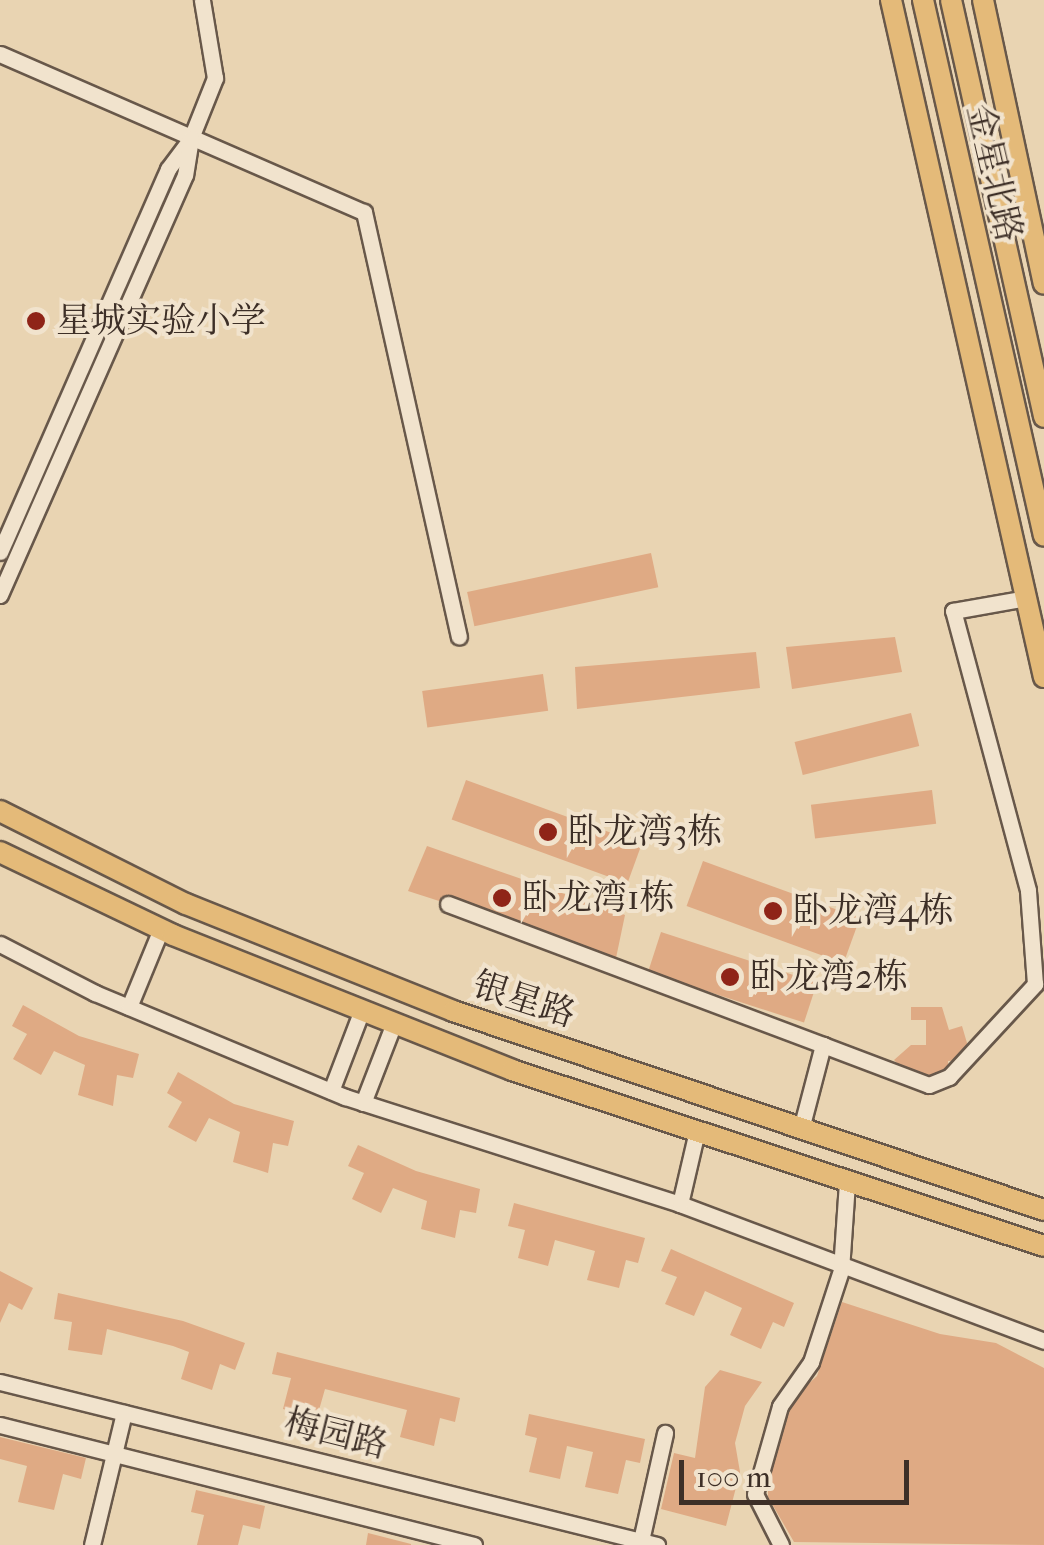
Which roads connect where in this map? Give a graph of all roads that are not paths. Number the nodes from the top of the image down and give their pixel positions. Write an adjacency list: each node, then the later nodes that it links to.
1 (202, 0): 7 (street)
2 (891, 0): 14 (main road)
3 (922, 0): 11 (main road, 金星北路)
4 (951, 0): 9 (main road, 金星北路)
5 (983, 0): 8 (main road)
6 (0, 54): 7 (street)
7 (190, 138): 10 (street); 13 (street); 15 (street)
8 (1044, 284)
9 (1044, 417)
10 (7, 515): 12 (street)
11 (1044, 536)
12 (0, 552)
13 (0, 594)
14 (1026, 598): 16 (main road); 25 (street)
15 (459, 636)
16 (1044, 677)
17 (0, 811): 28 (main road, 银星路)
18 (0, 852): 20 (main road, 银星路)
19 (448, 904): 25 (street)
20 (161, 929): 22 (street); 23 (main road, 银星路)
21 (0, 944): 22 (street)
22 (129, 1007): 26 (street)
23 (362, 1010): 24 (main road, 银星路); 26 (street)
24 (394, 1023): 27 (street); 29 (main road, 银星路)
25 (823, 1045): 28 (street)
26 (331, 1091): 27 (street)
27 (363, 1103): 31 (street)
28 (802, 1125): 32 (main road, 银星路)
29 (697, 1131): 30 (main road, 银星路); 31 (street)
30 (848, 1181): 33 (main road, 银星路); 34 (street)
31 (680, 1204): 34 (street)
32 (1044, 1210)
33 (1044, 1246)
34 (841, 1270): 35 (street); 45 (street)
35 (1044, 1342)
36 (0, 1382): 38 (street, 梅园路)
37 (0, 1390): 38 (street, 梅园路)
38 (123, 1416): 41 (street); 42 (street, 梅园路)
39 (0, 1425): 41 (street)
40 (665, 1433): 42 (street)
41 (114, 1454): 43 (street); 44 (street)
42 (641, 1544)
43 (92, 1545)
44 (474, 1545)
45 (782, 1545)

